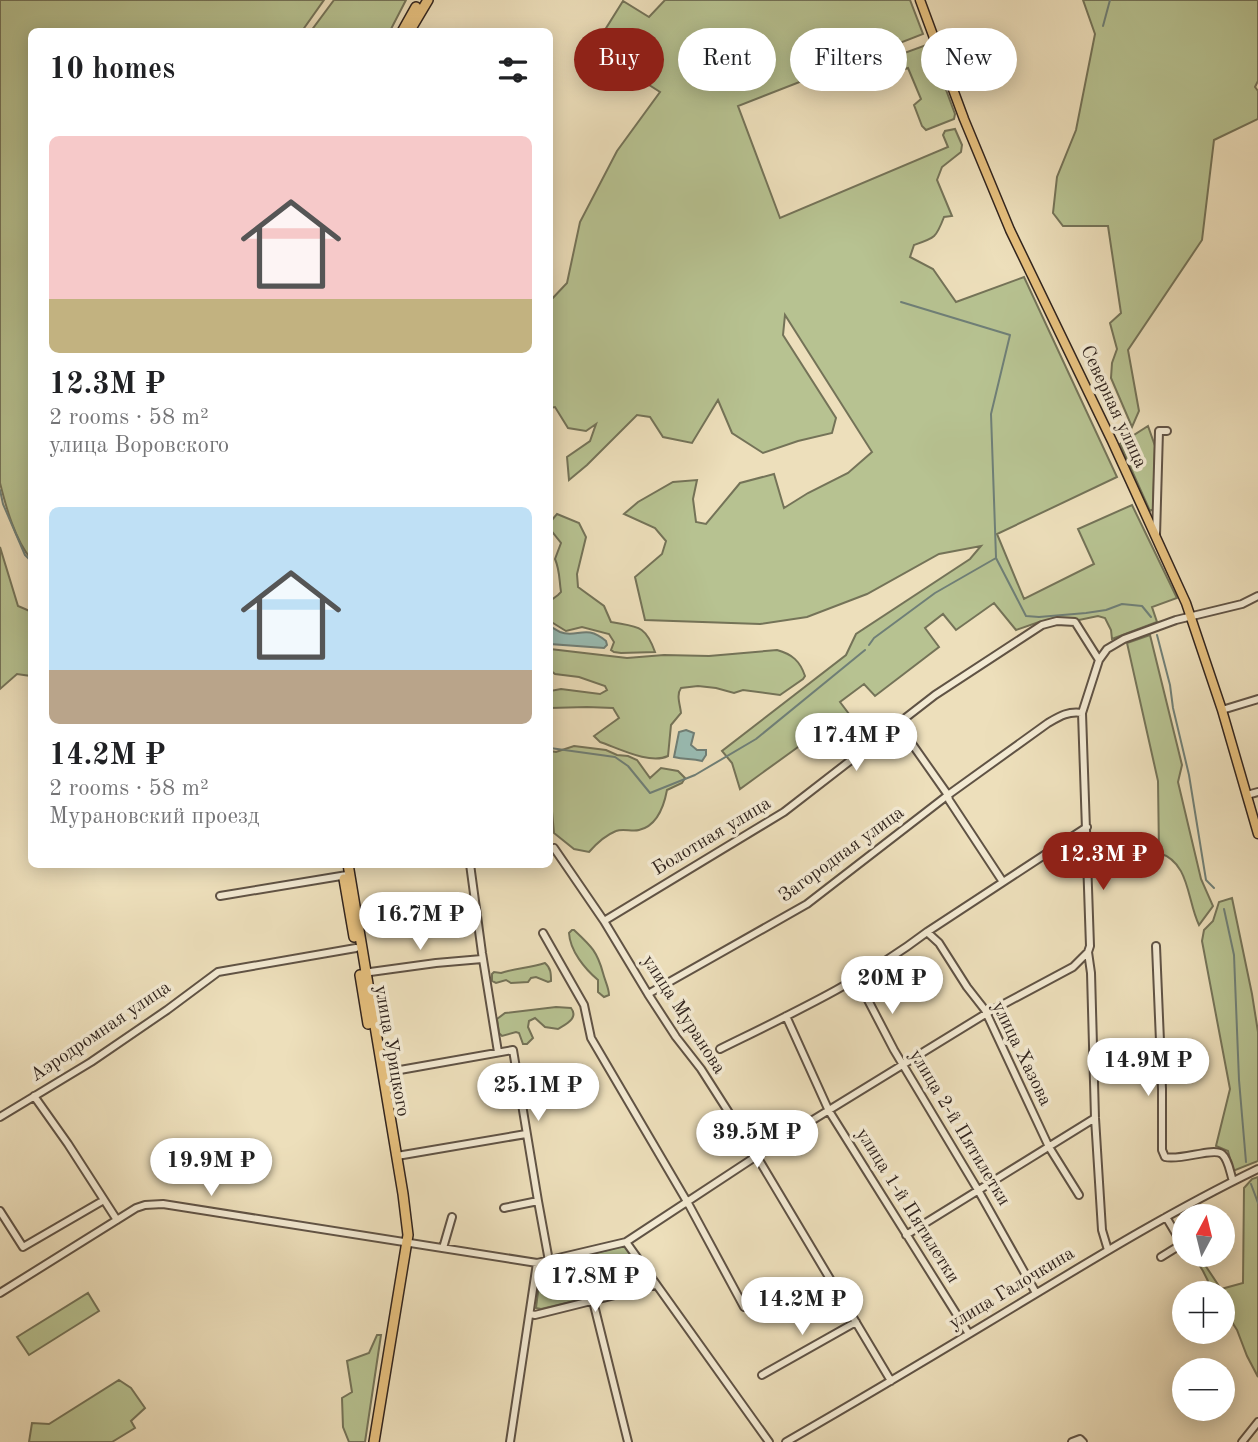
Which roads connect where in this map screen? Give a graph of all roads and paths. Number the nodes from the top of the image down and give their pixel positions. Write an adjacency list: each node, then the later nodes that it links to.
1 (421, 0): 4 (highway)
2 (428, 0): 5 (highway)
3 (920, 0): 7 (main road, Северная улица)
4 (404, 28)
5 (411, 28)
6 (1167, 431): 7 (street)
7 (1156, 538): 9 (main road, Северная улица)
8 (1258, 596): 9 (street)
9 (1192, 616): 10 (street); 12 (main road, Северная улица)
10 (1099, 660): 13 (street); 14 (street, Болотная улица)
11 (1258, 699): 12 (street)
12 (1222, 710): 17 (main road, Северная улица)
13 (1082, 713): 16 (street, Загородная улица); 18 (street)
14 (898, 724): 16 (street); 25 (street, Болотная улица)
15 (1258, 792): 17 (street)
16 (948, 795): 23 (street); 36 (street, Загородная улица)
17 (1247, 795): 19 (main road, Северная улица)
18 (1087, 827): 23 (street); 30 (street)
19 (1258, 834)
20 (554, 849): 25 (street, улица Муранова)
21 (471, 868): 31 (street)
22 (347, 872): 24 (street); 29 (highway, улица Урицкого); 33 (highway, улица Урицкого)
23 (1003, 882): 26 (street)
24 (220, 896)
25 (604, 921): 36 (street, улица Муранова)
26 (927, 932): 35 (street); 37 (street, улица Хазова)
27 (543, 933): 57 (street)
28 (1156, 946): 52 (street)
29 (356, 948): 33 (highway, улица Урицкого); 43 (street, Аэродромная улица)
30 (1088, 952): 32 (street); 34 (street)
31 (482, 959): 33 (street); 40 (street)
32 (1073, 967): 34 (street); 37 (street)
33 (363, 973): 42 (highway, улица Урицкого); 64 (highway, улица Урицкого)
34 (1091, 973): 46 (street)
35 (857, 979): 38 (street); 41 (street, улица 2-й Пятилетки)
36 (648, 994): 49 (street, улица Муранова)
37 (987, 1013): 41 (street); 48 (street, улица Хазова)
38 (786, 1016): 39 (street); 44 (street, улица 1-й Пятилетки)
39 (720, 1049)
40 (498, 1052): 42 (street); 47 (street)
41 (904, 1065): 44 (street); 53 (street, улица 2-й Пятилетки)
42 (383, 1073): 50 (highway, улица Урицкого)
43 (34, 1096): 45 (street, Аэродромная улица); 55 (street)
44 (829, 1111): 49 (street); 63 (street, улица 1-й Пятилетки)
45 (0, 1117)
46 (1095, 1118): 48 (street); 67 (street)
47 (527, 1135): 50 (street); 56 (street)
48 (1049, 1147): 53 (street); 54 (street, улица Хазова)
49 (755, 1155): 57 (street); 77 (street, улица Муранова)
50 (397, 1156): 64 (highway, улица Урицкого)
51 (1258, 1169): 52 (street, улица Галочкина)
52 (1233, 1181): 61 (street, улица Галочкина)
53 (978, 1190): 63 (street); 73 (street, улица 2-й Пятилетки)
54 (1079, 1195)
55 (104, 1200): 59 (street); 62 (street)
56 (538, 1201): 58 (street); 69 (street)
57 (686, 1202): 65 (street); 75 (street)
58 (504, 1208)
59 (0, 1211)
60 (452, 1217): 66 (street)
61 (1166, 1217): 67 (street, улица Галочкина); 68 (street)
62 (117, 1220): 64 (street); 72 (street)
63 (906, 1235): 78 (street, улица 1-й Пятилетки)
64 (406, 1242): 66 (street); 82 (highway, улица Урицкого)
65 (626, 1242): 69 (street); 71 (street)
66 (443, 1248): 70 (street)
67 (1108, 1250): 73 (street, улица Галочкина)
68 (1161, 1257)
69 (549, 1261): 70 (street)
70 (537, 1263): 76 (street)
71 (655, 1285): 74 (street); 85 (street)
72 (0, 1293)
73 (1035, 1293): 78 (street, улица Галочкина)
74 (593, 1301): 76 (street); 84 (street)
75 (744, 1307)
76 (530, 1314): 83 (street)
77 (856, 1322): 79 (street); 80 (street, улица Муранова)
78 (969, 1334): 80 (street, улица Галочкина)
79 (762, 1375)
80 (891, 1381): 86 (street, улица Галочкина)
81 (1258, 1422): 87 (street)
82 (374, 1442)
83 (510, 1442)
84 (628, 1442)
85 (769, 1442)
86 (786, 1442)
87 (1242, 1442)

